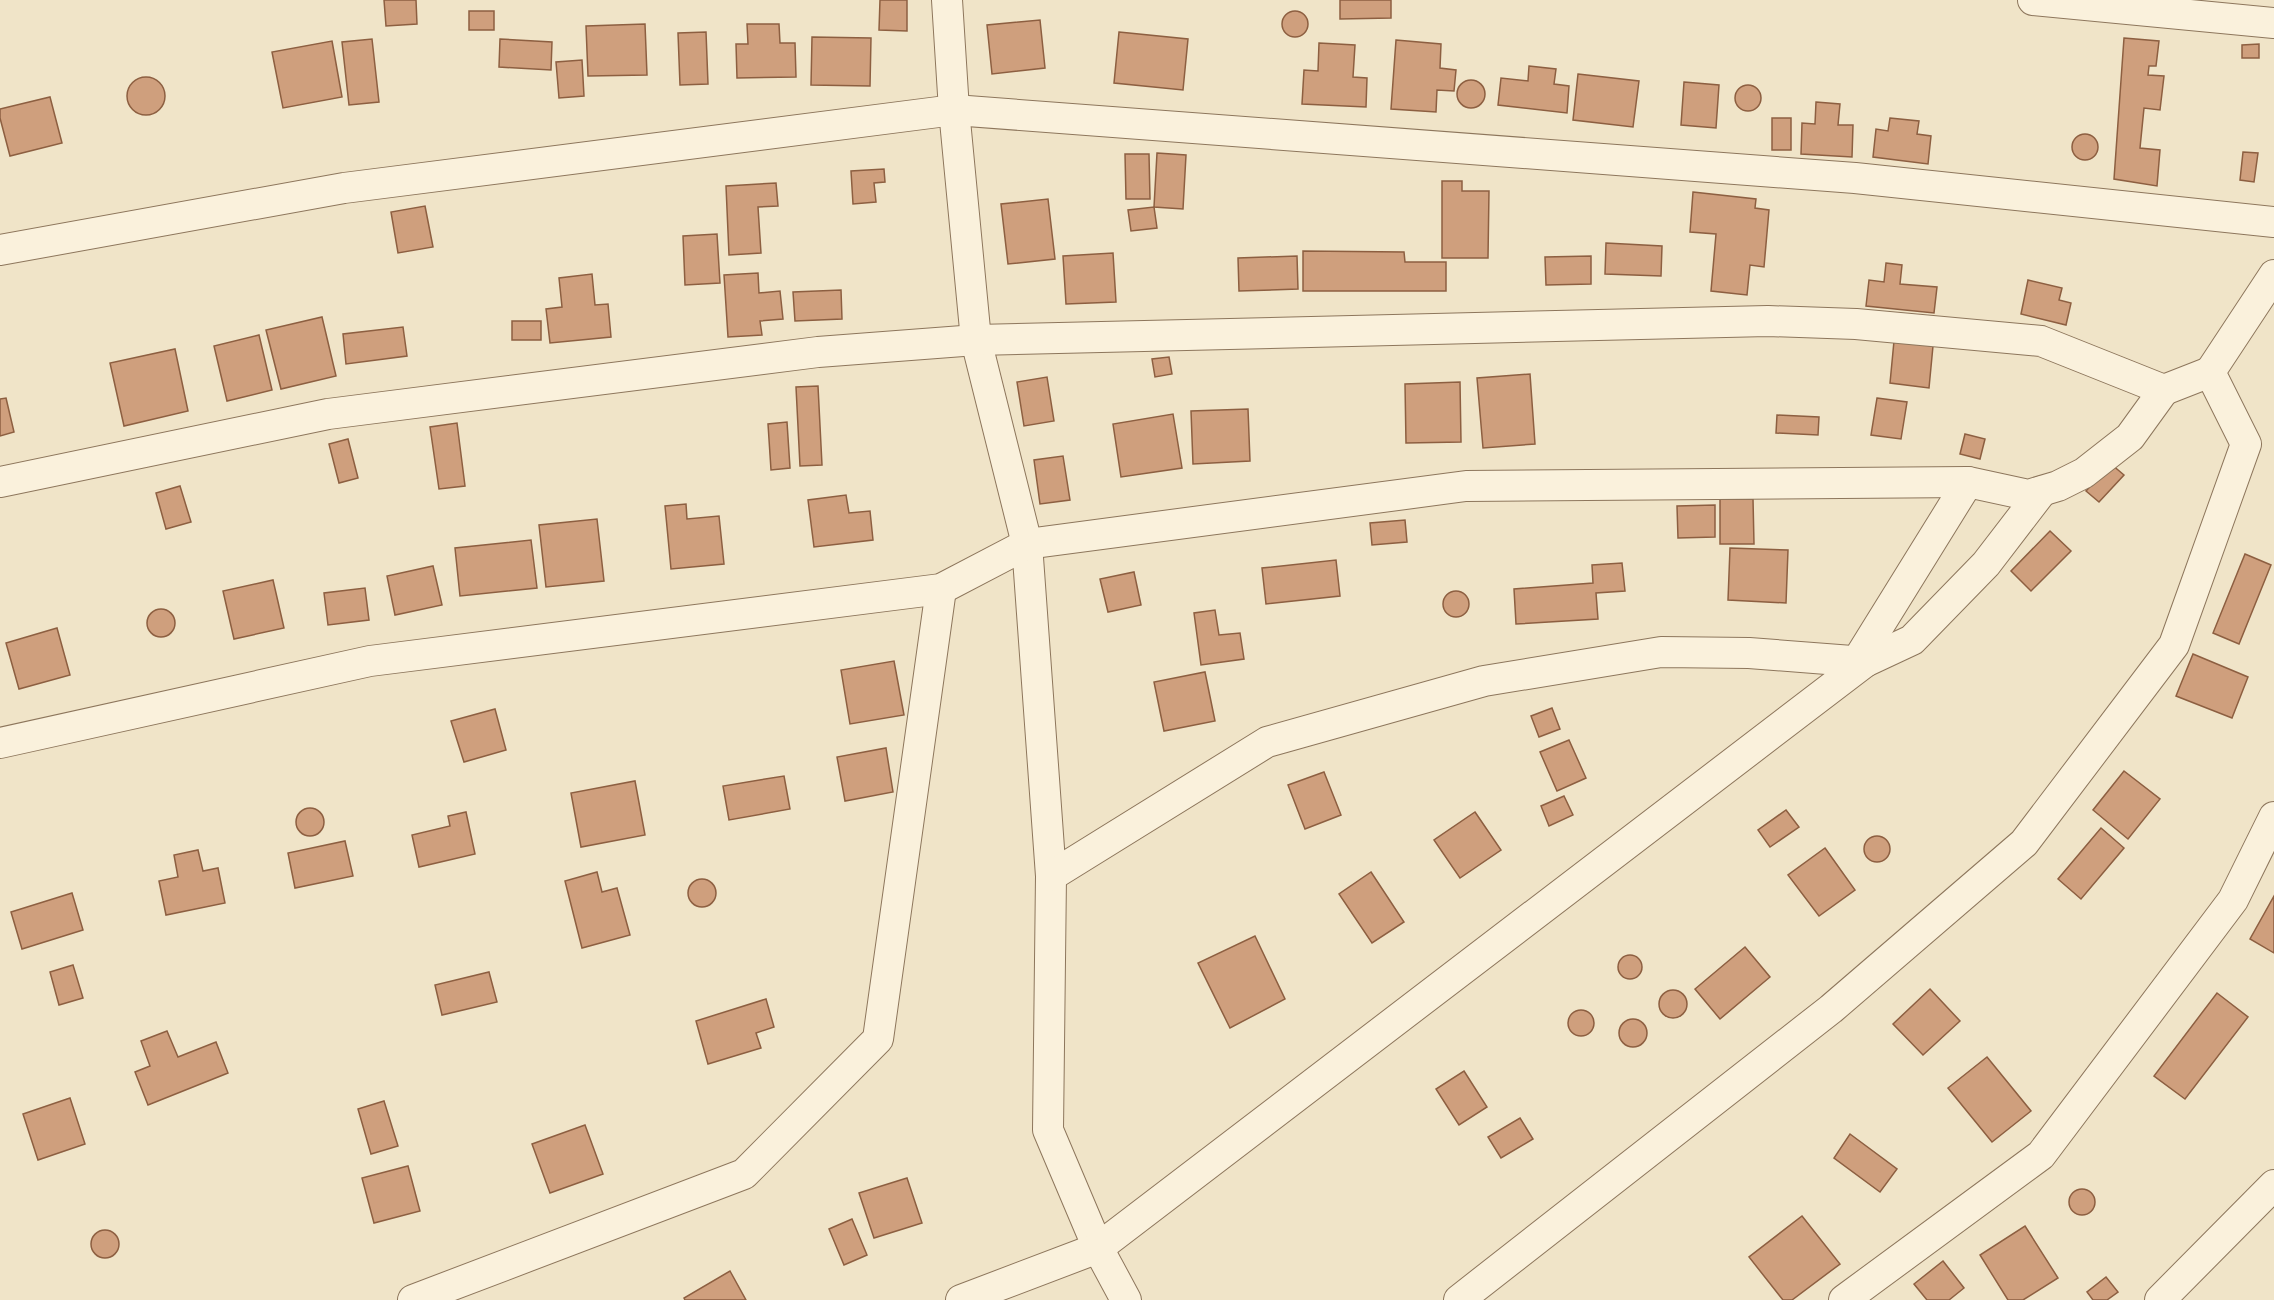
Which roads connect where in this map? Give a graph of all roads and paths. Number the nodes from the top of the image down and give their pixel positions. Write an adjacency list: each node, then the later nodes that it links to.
1 (948, 0): 4 (street)
2 (2033, 0): 3 (street)
3 (2274, 23)
4 (954, 110): 5 (street); 6 (street); 8 (street)
5 (2274, 222)
6 (0, 249)
7 (2274, 274): 9 (street)
8 (976, 340): 10 (street); 11 (street); 14 (street)
9 (2210, 372): 10 (street); 25 (street)
10 (2164, 390): 13 (street)
11 (0, 482)
12 (1968, 482): 13 (street); 14 (street); 16 (street)
13 (2042, 491): 16 (street)
14 (1027, 544): 15 (street); 19 (street)
15 (941, 589): 17 (street); 22 (street)
16 (1865, 662): 19 (street); 21 (street)
17 (0, 743)
18 (2274, 817): 26 (street)
19 (1051, 876): 21 (street)
20 (2274, 1185): 27 (street)
21 (1098, 1248): 23 (street); 24 (street)
22 (413, 1300)
23 (961, 1300)
24 (1126, 1300)
25 (1459, 1300)
26 (1844, 1300)
27 (2160, 1300)

